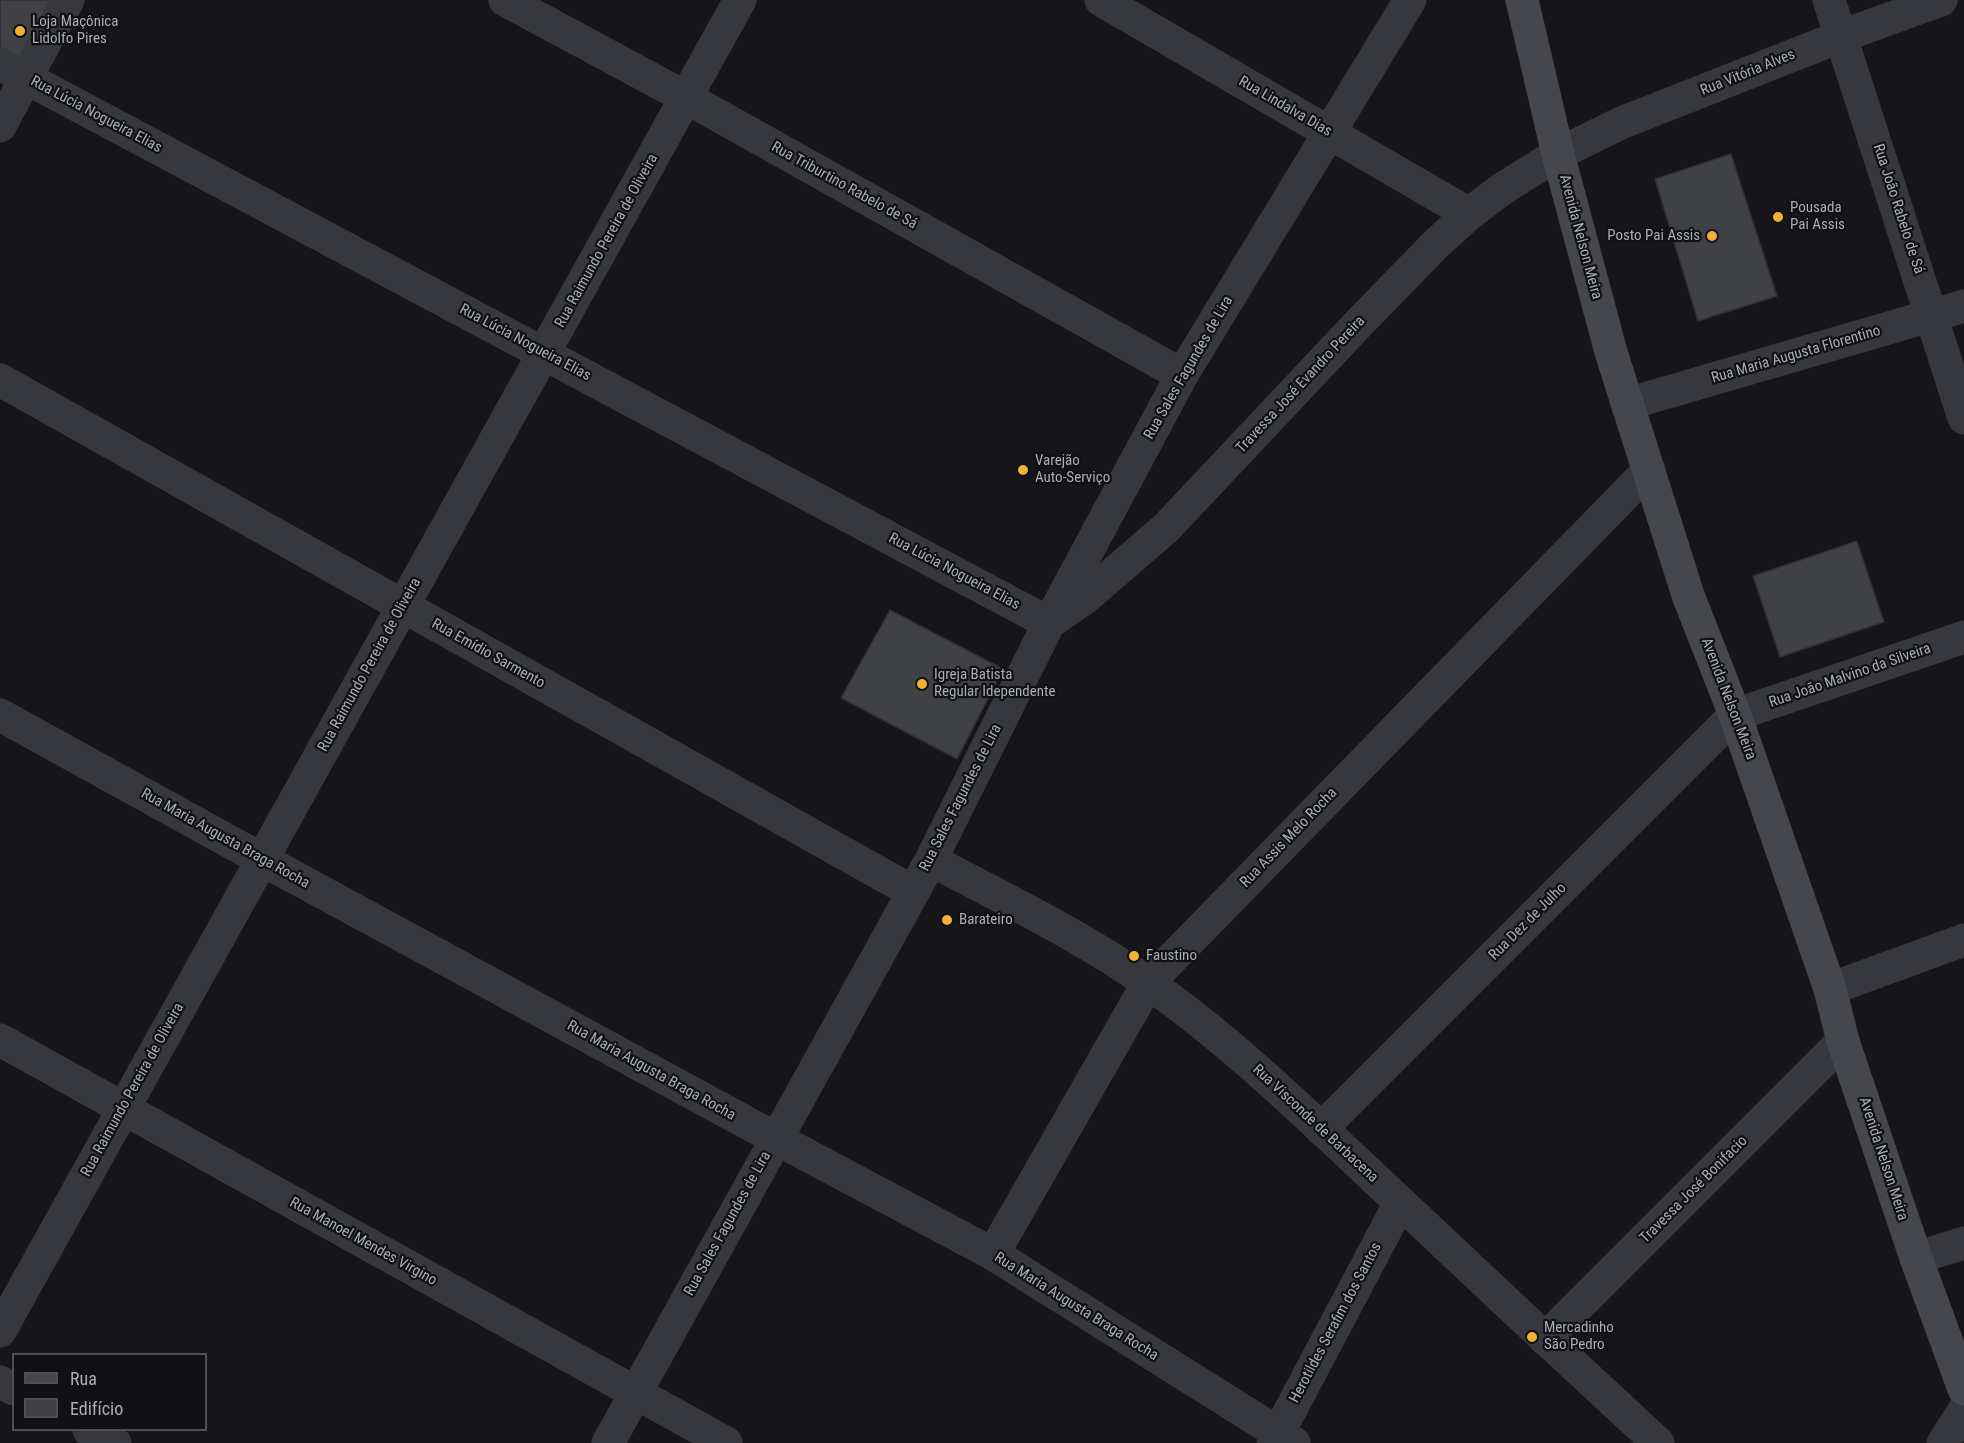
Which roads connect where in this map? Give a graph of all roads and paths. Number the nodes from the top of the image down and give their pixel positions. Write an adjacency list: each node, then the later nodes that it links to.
1 (68, 0): 10 (street)
2 (505, 0): 11 (street, Rua Triburtino Rabelo de Sá)
3 (740, 0): 11 (street, Rua Raimundo Pereira de Oliveira)
4 (1101, 0): 13 (street, Rua Lindalva Dias)
5 (1410, 0): 13 (street, Rua Sales Fagundes de Lira)
6 (1522, 0): 14 (main road, Avenida Nelson Meira)
7 (1829, 0): 9 (street, Rua João Rabelo de Sá)
8 (1941, 0): 9 (street, Rua Vitória Alves)
9 (1842, 36): 14 (street, Rua Vitória Alves); 17 (street, Rua João Rabelo de Sá)
10 (13, 71): 12 (street); 18 (street, Rua Lúcia Nogueira Elias)
11 (687, 98): 18 (street, Rua Raimundo Pereira de Oliveira); 19 (street, Rua Triburtino Rabelo de Sá)
12 (0, 126)
13 (1331, 133): 15 (street, Rua Lindalva Dias); 19 (street, Rua Sales Fagundes de Lira)
14 (1558, 154): 15 (street, Travessa José Evandro Pereira); 21 (main road, Avenida Nelson Meira)
15 (1469, 214): 25 (street, Travessa José Evandro Pereira)
16 (1964, 306): 17 (street, Rua Maria Augusta Florentino)
17 (1932, 316): 21 (street, Rua Maria Augusta Florentino); 22 (street, Rua João Rabelo de Sá)
18 (545, 353): 24 (street, Rua Raimundo Pereira de Oliveira); 25 (street, Rua Lúcia Nogueira Elias)
19 (1182, 375): 25 (street, Rua Sales Fagundes de Lira)
20 (0, 380): 24 (street, Rua Emídio Sarmento)
21 (1627, 404): 23 (main road, Avenida Nelson Meira)
22 (1964, 418)
23 (1649, 470): 28 (main road, Avenida Nelson Meira); 33 (street, Rua Assis Melo Rocha)
24 (403, 607): 29 (street, Rua Raimundo Pereira de Oliveira); 31 (street, Rua Emídio Sarmento)
25 (1049, 622): 30 (street, Rua Sales Fagundes de Lira)
26 (1964, 637): 28 (street, Rua João Malvino da Silveira)
27 (0, 714): 29 (street, Rua Maria Augusta Braga Rocha)
28 (1735, 715): 34 (main road, Avenida Nelson Meira); 38 (street, Rua Dez de Julho)
29 (261, 859): 37 (street, Rua Raimundo Pereira de Oliveira); 39 (street, Rua Maria Augusta Braga Rocha)
30 (931, 860): 31 (street, Rua Sales Fagundes de Lira); 33 (street, Rua Visconde de Barbacena)
31 (913, 892): 39 (street, Rua Sales Fagundes de Lira)
32 (1964, 940): 34 (street)
33 (1148, 983): 38 (street, Rua Visconde de Barbacena); 42 (street, Rua Assis Melo Rocha)
34 (1830, 988): 36 (main road, Avenida Nelson Meira)
35 (0, 1040): 37 (street, Rua Manoel Mendes Virgino)
36 (1843, 1041): 43 (main road, Avenida Nelson Meira); 45 (street, Travessa José Bonifacio)
37 (123, 1109): 44 (street, Rua Raimundo Pereira de Oliveira); 47 (street, Rua Manoel Mendes Virgino)
38 (1321, 1129): 40 (street, Rua Visconde de Barbacena)
39 (775, 1138): 42 (street, Rua Maria Augusta Braga Rocha); 47 (street, Rua Sales Fagundes de Lira)
40 (1400, 1203): 45 (street, Rua Visconde de Barbacena); 50 (street, Herotildes Serafim dos Santos)
41 (1964, 1243): 43 (street)
42 (993, 1254): 50 (street, Rua Maria Augusta Braga Rocha)
43 (1916, 1258): 46 (main road, Avenida Nelson Meira)
44 (0, 1331)
45 (1545, 1339): 54 (street, Rua Visconde de Barbacena)
46 (1964, 1389)
47 (636, 1393): 52 (street, Rua Sales Fagundes de Lira); 53 (street, Rua Manoel Mendes Virgino)
48 (1964, 1410): 55 (street)
49 (91, 1431): 51 (street)
50 (1282, 1440)
51 (115, 1443)
52 (608, 1443)
53 (726, 1443)
54 (1658, 1443)
55 (1943, 1443)

